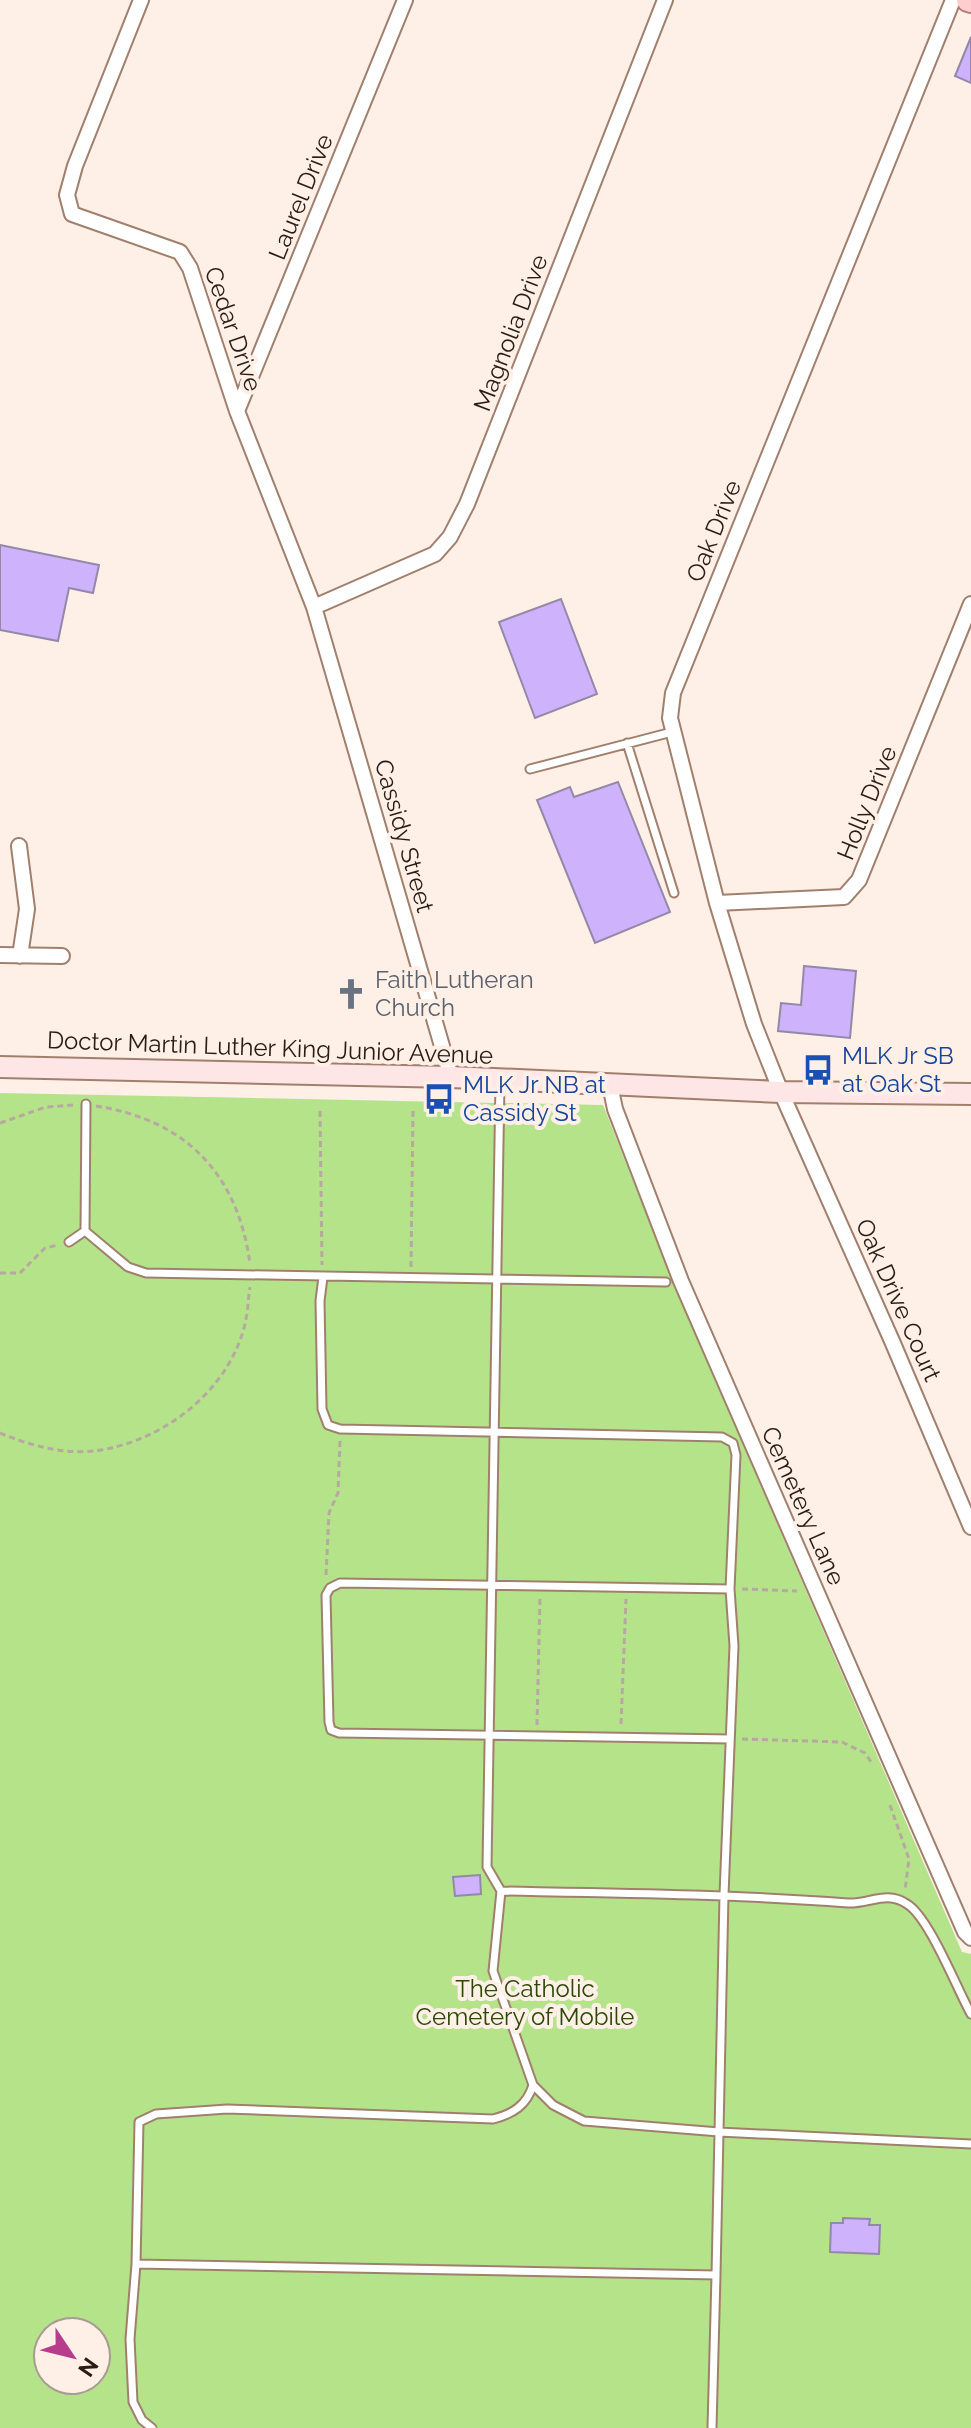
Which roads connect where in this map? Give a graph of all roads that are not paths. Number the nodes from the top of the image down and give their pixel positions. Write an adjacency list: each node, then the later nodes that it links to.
1 (141, 0): 5 (street, Cedar Drive)
2 (405, 0): 5 (street, Laurel Drive)
3 (665, 0): 7 (street, Magnolia Drive)
4 (953, 0): 8 (street, Oak Drive)
5 (237, 411): 7 (street, Cedar Drive)
6 (971, 604): 13 (street, Holly Drive)
7 (314, 607): 18 (street, Cassidy Street)
8 (672, 732): 9 (lane); 13 (street, Oak Drive)
9 (627, 743): 10 (lane); 12 (lane)
10 (530, 769)
11 (19, 846): 15 (street)
12 (674, 893)
13 (717, 903): 21 (street, Oak Drive)
14 (0, 955): 15 (street)
15 (20, 956): 16 (street)
16 (62, 956)
17 (0, 1067): 18 (main road, Doctor Martin Luther King Junior Avenue)
18 (451, 1077): 19 (main road, Doctor Martin Luther King Junior Avenue)
19 (500, 1080): 20 (main road, Doctor Martin Luther King Junior Avenue); 27 (lane)
20 (610, 1085): 21 (main road, Doctor Martin Luther King Junior Avenue); 37 (street, Cemetery Lane)
21 (781, 1092): 22 (main road, Doctor Martin Luther King Junior Avenue); 30 (street, Oak Drive Court)
22 (971, 1094)
23 (86, 1104): 24 (lane)
24 (85, 1231): 25 (lane); 26 (lane)
25 (69, 1242)
26 (323, 1277): 27 (lane); 29 (lane)
27 (497, 1279): 28 (lane); 29 (lane)
28 (666, 1282)
29 (494, 1432): 31 (lane); 32 (lane)
30 (971, 1527)
31 (492, 1586): 32 (lane); 33 (lane); 33 (lane)
32 (730, 1589): 34 (lane)
33 (489, 1736): 34 (lane); 35 (lane)
34 (730, 1739): 36 (lane)
35 (501, 1891): 36 (lane); 39 (lane)
36 (724, 1895): 38 (lane); 40 (lane)
37 (971, 1938)
38 (971, 2014)
39 (533, 2085): 40 (lane); 42 (lane)
40 (719, 2132): 41 (lane); 43 (lane)
41 (971, 2144)
42 (136, 2264): 43 (lane); 44 (lane)
43 (716, 2275): 45 (lane)
44 (152, 2428)
45 (712, 2428)

